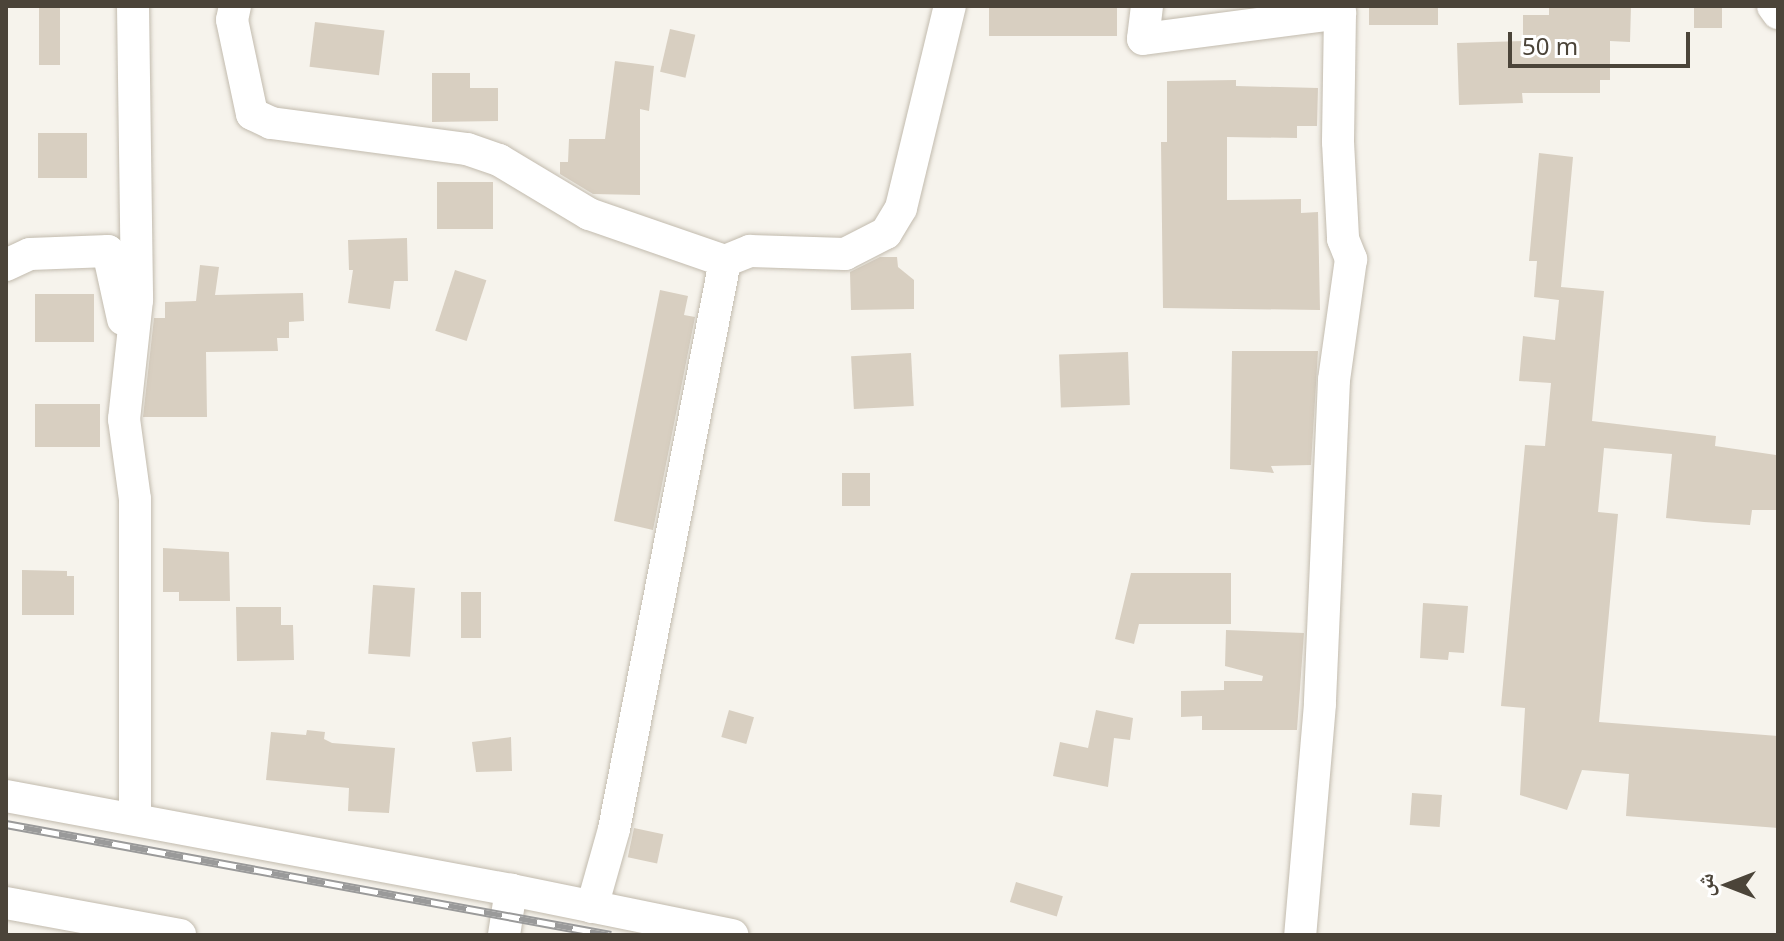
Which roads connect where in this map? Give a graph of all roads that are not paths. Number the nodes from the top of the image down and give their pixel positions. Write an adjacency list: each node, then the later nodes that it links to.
1 (133, 6): 9 (street)
2 (235, 6): 7 (street)
3 (950, 6): 7 (street)
4 (1147, 6): 18 (street)
5 (1773, 6): 6 (street)
6 (1778, 13)
7 (725, 261): 13 (street)
8 (6, 265): 9 (street)
9 (132, 358): 11 (street)
10 (6, 796): 11 (street)
11 (135, 818): 12 (street)
12 (511, 890): 13 (street); 16 (street)
13 (592, 907): 17 (street)
14 (14, 915): 15 (street)
15 (180, 935)
16 (504, 935)
17 (732, 935)
18 (1300, 935)

